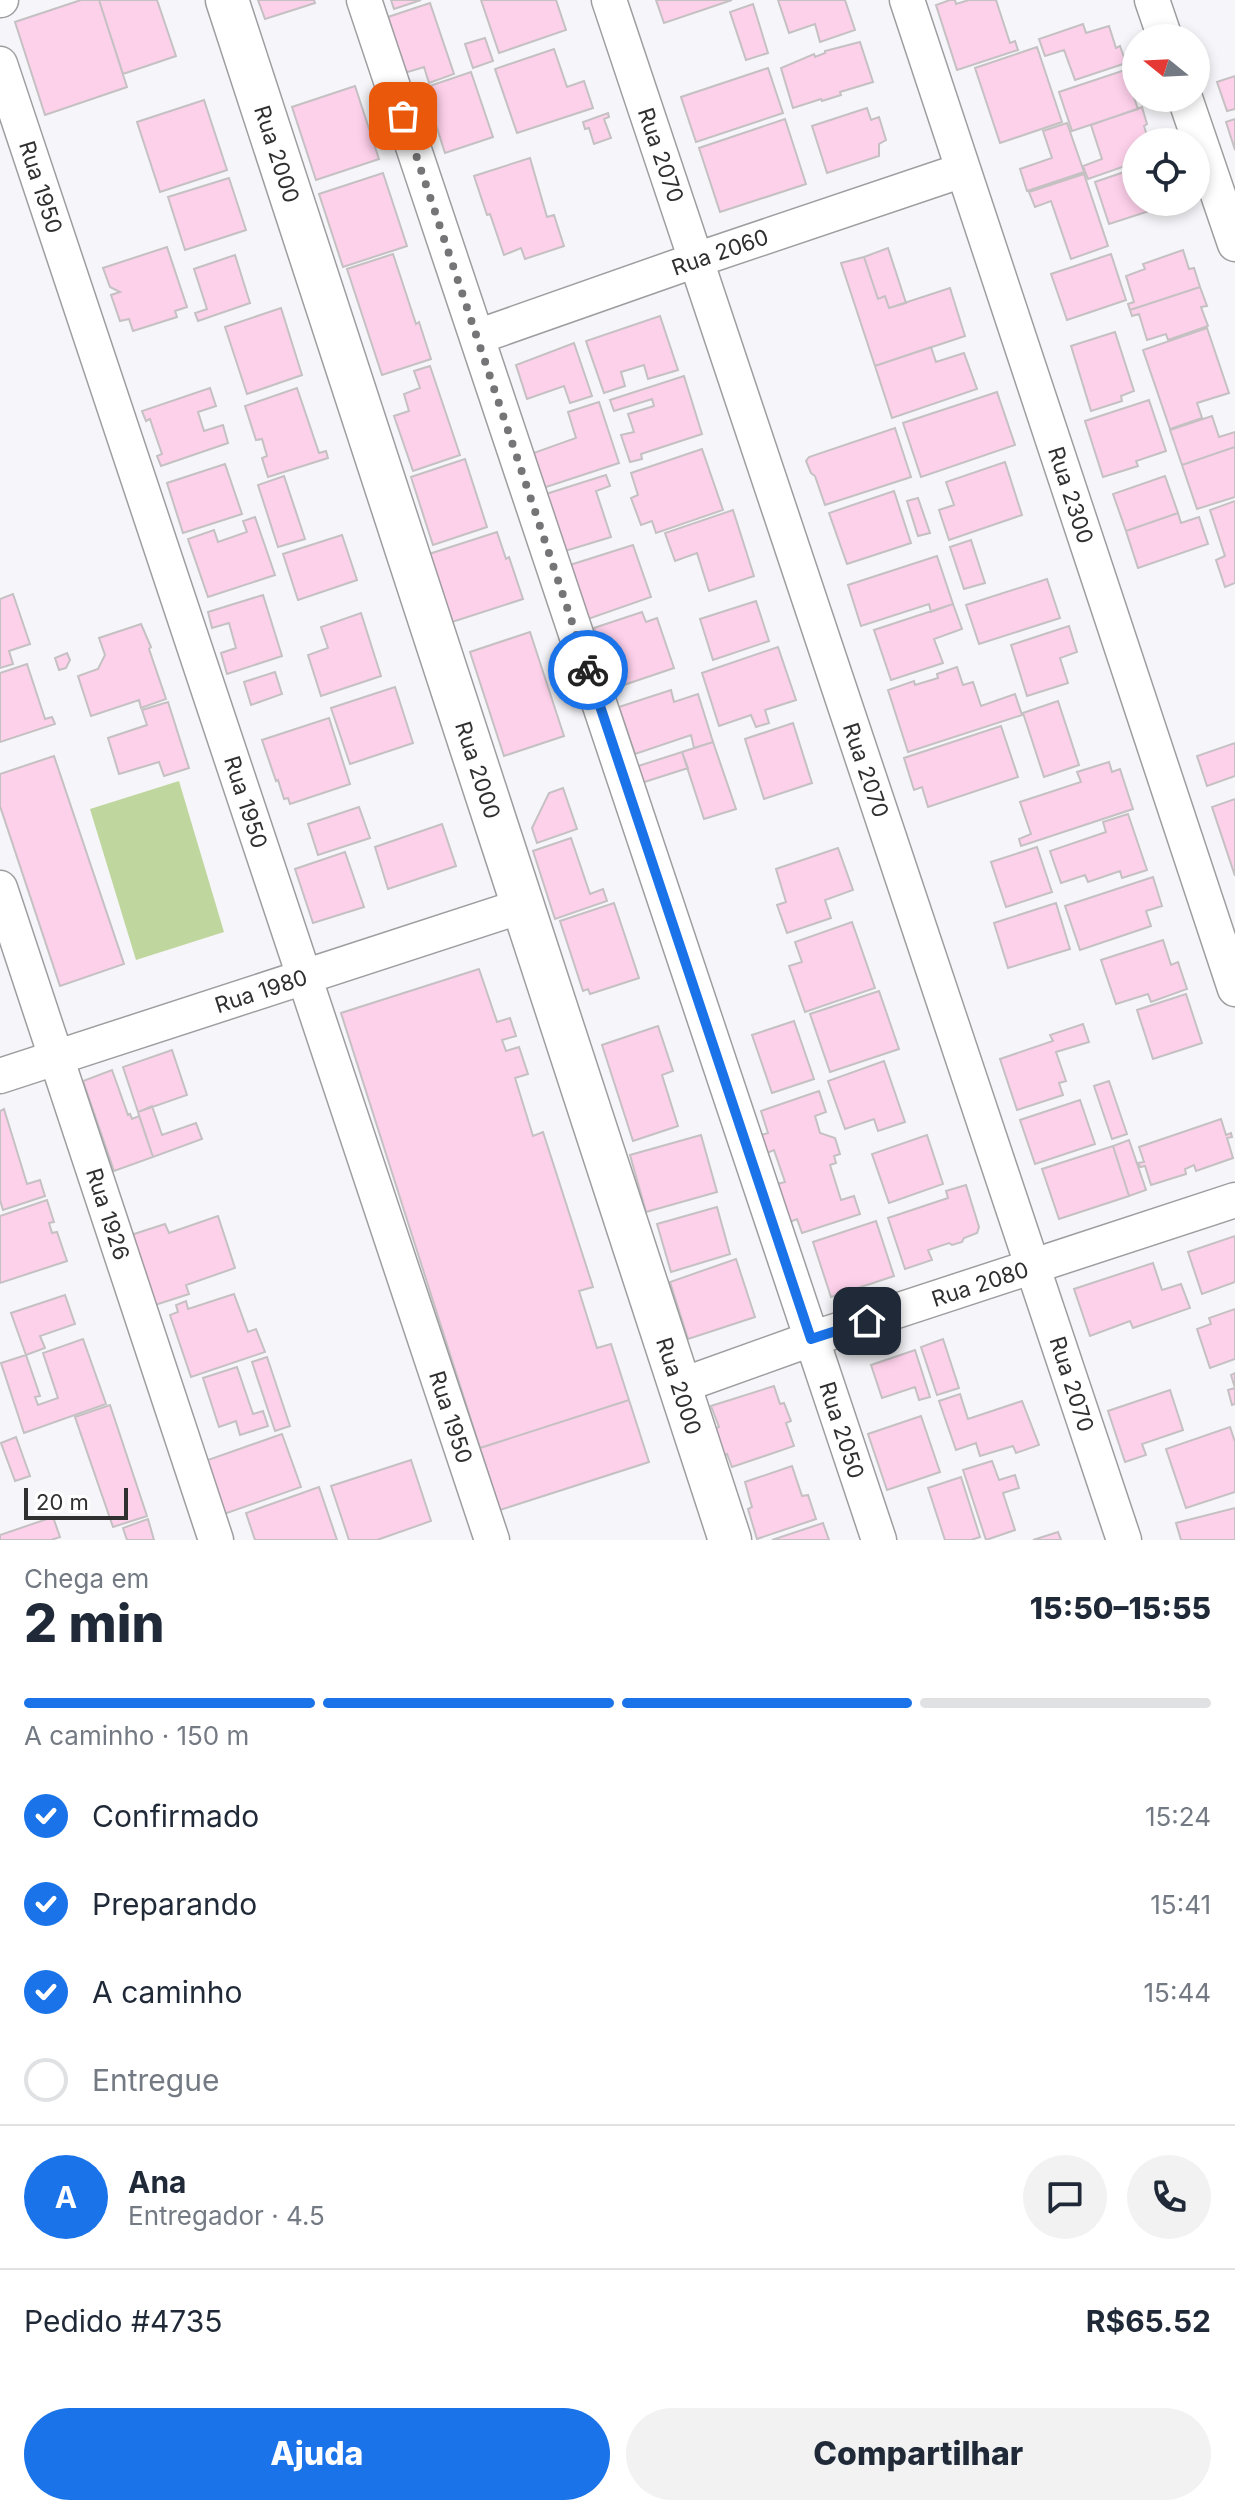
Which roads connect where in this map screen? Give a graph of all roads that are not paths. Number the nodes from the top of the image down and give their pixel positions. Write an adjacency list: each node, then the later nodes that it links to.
1 (227, 0): 14 (main road, Rua 2000)
2 (364, 0): 12 (street, Rua 2050)
3 (609, 0): 11 (street, Rua 2070)
4 (907, 0): 9 (street, Rua 2300)
5 (1152, 0): 6 (street)
6 (1160, 24)
7 (0, 64): 15 (street, Rua 1950)
8 (1190, 112): 10 (street)
9 (963, 170): 11 (street, Rua 2060); 16 (street, Rua 2300)
10 (1235, 244)
11 (696, 260): 12 (street, Rua 2060); 20 (street, Rua 2070)
12 (477, 337): 21 (street, Rua 2050)
13 (0, 888): 17 (street, Rua 1926)
14 (522, 906): 15 (street, Rua 1980); 22 (main road, Rua 2000)
15 (304, 977): 17 (street, Rua 1980); 24 (street, Rua 1950)
16 (1235, 989)
17 (56, 1058): 18 (street, Rua 1980); 23 (street, Rua 1926)
18 (0, 1076)
19 (1235, 1200): 20 (street, Rua 2080)
20 (1033, 1267): 21 (street, Rua 2080); 27 (street, Rua 2070)
21 (811, 1339): 22 (street, Rua 2080); 26 (street, Rua 2050)
22 (680, 1386): 25 (main road, Rua 2000)
23 (216, 1540)
24 (492, 1540)
25 (730, 1540)
26 (879, 1540)
27 (1124, 1540)

